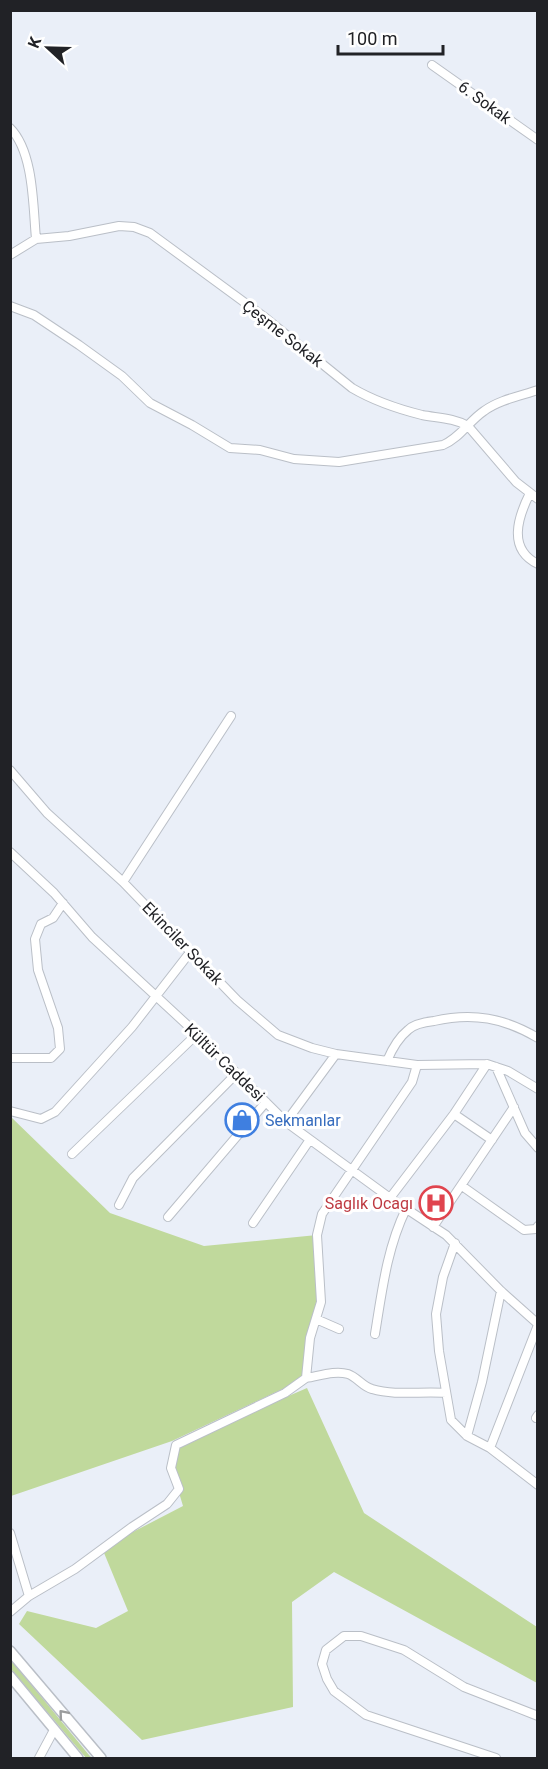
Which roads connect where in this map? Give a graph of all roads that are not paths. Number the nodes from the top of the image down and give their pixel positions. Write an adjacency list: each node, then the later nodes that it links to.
1 (432, 65): 3 (street, 6. Sokak)
2 (10, 128): 4 (street)
3 (537, 140)
4 (36, 239): 5 (street, Çeşme Sokak); 8 (street, Çeşme Sokak)
5 (10, 255)
6 (10, 306): 8 (street)
7 (537, 390): 8 (street)
8 (468, 426): 9 (street)
9 (530, 493): 10 (street); 11 (street)
10 (537, 499)
11 (537, 564)
12 (231, 716): 15 (street)
13 (10, 770): 15 (street, Ekinciler Sokak)
14 (10, 852): 16 (street, Kültür Caddesi)
15 (123, 882): 17 (street, Ekinciler Sokak)
16 (63, 903): 18 (street, Kültür Caddesi); 22 (street)
17 (191, 951): 18 (street); 21 (street, Ekinciler Sokak)
18 (155, 995): 19 (street, Kültür Caddesi); 31 (street)
19 (197, 1034): 27 (street, Kültür Caddesi); 37 (street)
20 (537, 1038): 23 (street)
21 (336, 1054): 23 (street, Ekinciler Sokak); 33 (street)
22 (10, 1058)
23 (387, 1061): 25 (street, Ekinciler Sokak)
24 (487, 1064): 25 (street, Ekinciler Sokak); 26 (street, Ekinciler Sokak); 32 (street)
25 (417, 1065): 38 (street)
26 (496, 1067): 28 (street, Ekinciler Sokak); 30 (street)
27 (236, 1074): 29 (street, Kültür Caddesi); 41 (street)
28 (537, 1089)
29 (266, 1102): 33 (street, Kültür Caddesi); 43 (street)
30 (514, 1107): 34 (street); 36 (street)
31 (10, 1111)
32 (454, 1114): 34 (street); 40 (street)
33 (286, 1122): 35 (street, Kültür Caddesi)
34 (492, 1140): 39 (street)
35 (309, 1141): 38 (street, Kültür Caddesi); 44 (street)
36 (537, 1148)
37 (72, 1154)
38 (351, 1170): 40 (street, Kültür Caddesi); 49 (street)
39 (462, 1186): 45 (street); 46 (street)
40 (390, 1198): 42 (street, Kültür Caddesi)
41 (119, 1205)
42 (406, 1209): 45 (street, Kültür Caddesi); 52 (street)
43 (168, 1217)
44 (253, 1223)
45 (433, 1227): 47 (street, Kültür Caddesi)
46 (537, 1227)
47 (455, 1243): 48 (street, Kültür Caddesi); 54 (street)
48 (501, 1291): 50 (street, Kültür Caddesi); 55 (street)
49 (316, 1320): 51 (street); 53 (street)
50 (537, 1324): 56 (street)
51 (339, 1329)
52 (375, 1334)
53 (306, 1378): 54 (street); 59 (street)
54 (446, 1393): 55 (street)
55 (467, 1436): 56 (street)
56 (490, 1448): 57 (street)
57 (537, 1485)
58 (10, 1533): 59 (street)
59 (29, 1596): 60 (street)
60 (10, 1612)
61 (10, 1651): 67 (main road, one-way to 61)
62 (10, 1676): 64 (main road)
63 (537, 1716): 68 (street)
64 (54, 1730): 65 (street); 66 (main road)
65 (39, 1758)
66 (78, 1758)
67 (101, 1758)
68 (496, 1758)

